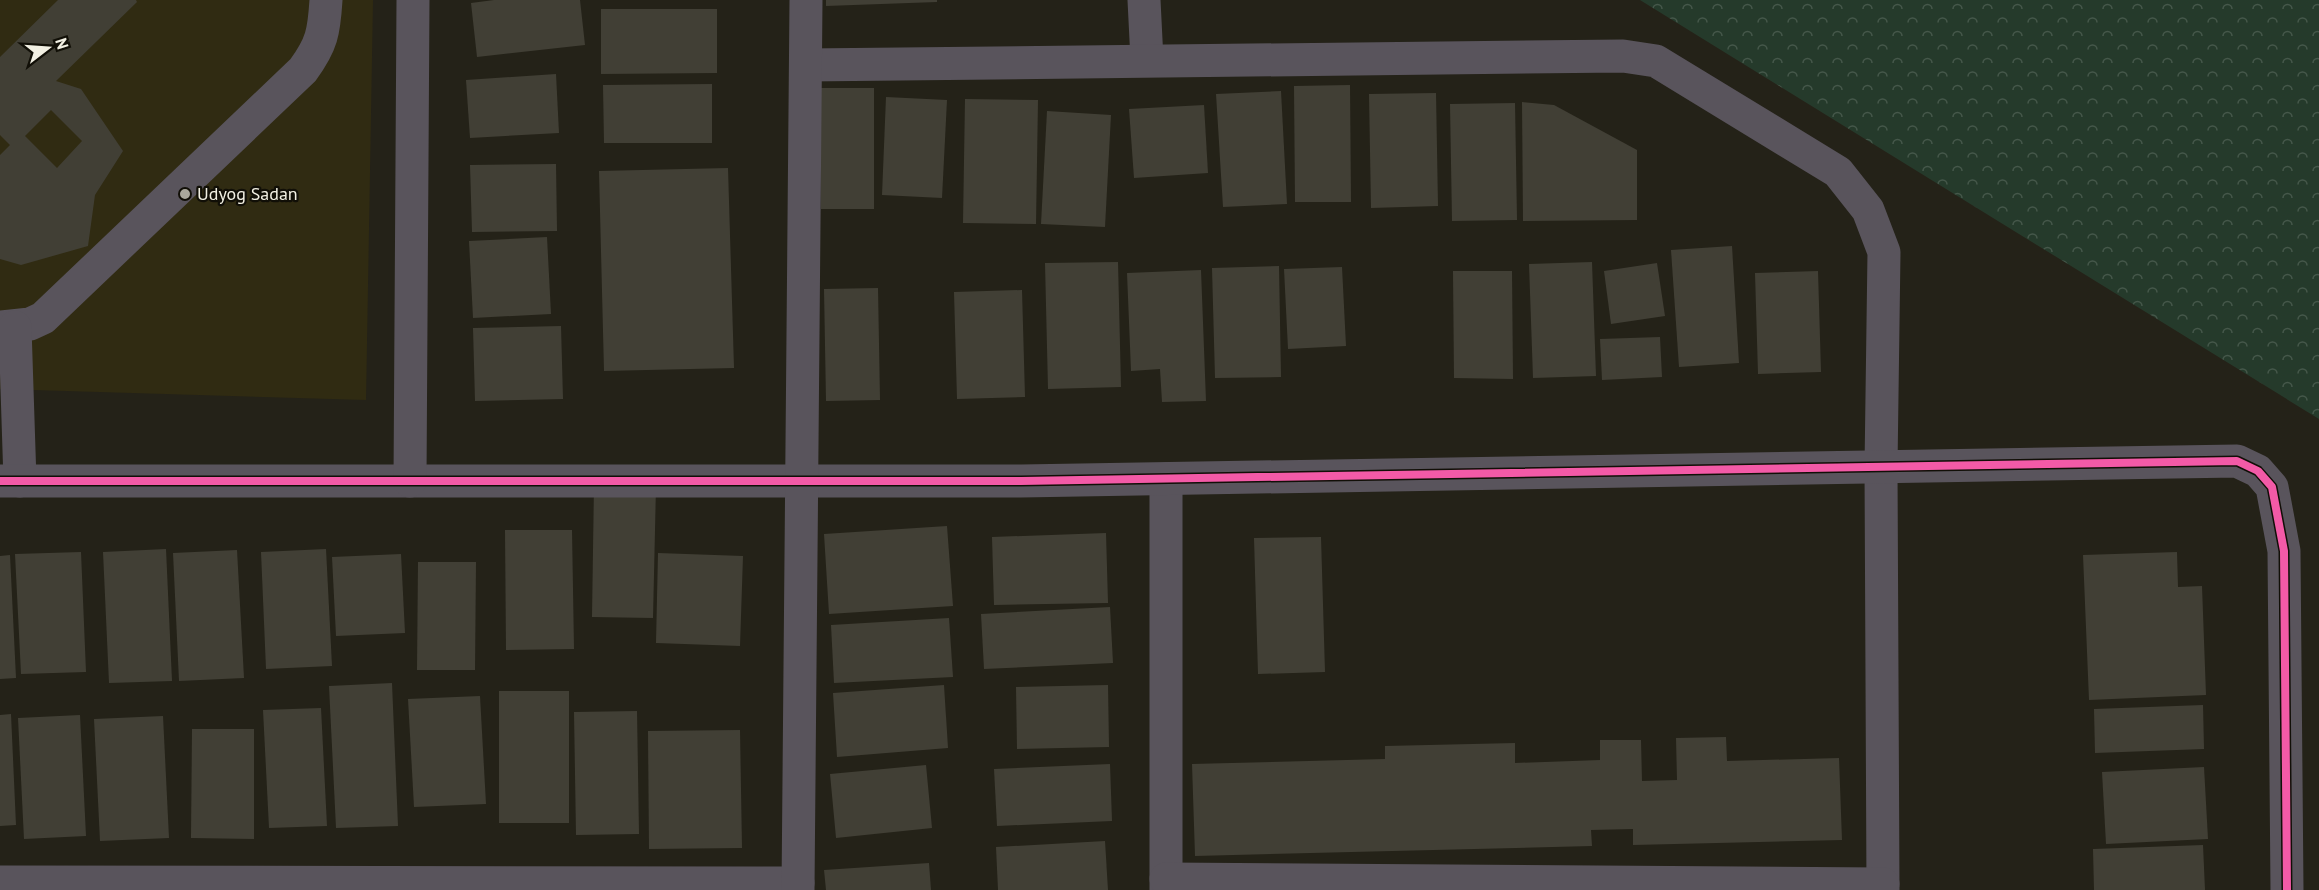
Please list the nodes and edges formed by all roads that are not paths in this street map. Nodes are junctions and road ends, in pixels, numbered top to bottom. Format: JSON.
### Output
{"nodes":[{"id":1,"x":326,"y":0,"type":"edge"},
{"id":2,"x":413,"y":0,"type":"edge"},
{"id":3,"x":807,"y":0,"type":"edge"},
{"id":4,"x":1144,"y":0,"type":"edge"},
{"id":5,"x":1147,"y":60,"type":"junction"},
{"id":6,"x":806,"y":65,"type":"junction"},
{"id":7,"x":7,"y":327,"type":"edge"},
{"id":8,"x":1881,"y":467,"type":"junction"},
{"id":9,"x":1166,"y":479,"type":"junction"},
{"id":10,"x":10,"y":481,"type":"edge"},
{"id":11,"x":410,"y":481,"type":"junction"},
{"id":12,"x":801,"y":481,"type":"junction"},
{"id":13,"x":0,"y":882,"type":"edge"},
{"id":14,"x":1166,"y":885,"type":"edge"},
{"id":15,"x":432,"y":886,"type":"edge"},
{"id":16,"x":798,"y":886,"type":"edge"},
{"id":17,"x":1470,"y":886,"type":"edge"},
{"id":18,"x":1678,"y":886,"type":"edge"},
{"id":19,"x":1883,"y":887,"type":"edge"},
{"id":20,"x":2287,"y":890,"type":"edge"}],
"edges":[{"from":1,"to":7,"type":"street"},
{"from":2,"to":11,"type":"street"},
{"from":3,"to":6,"type":"street"},
{"from":4,"to":5,"type":"street"},
{"from":5,"to":6,"type":"street"},
{"from":5,"to":8,"type":"street"},
{"from":6,"to":12,"type":"street"},
{"from":7,"to":10,"type":"street"},
{"from":8,"to":9,"type":"street"},
{"from":8,"to":19,"type":"street"},
{"from":8,"to":20,"type":"street"},
{"from":9,"to":12,"type":"street"},
{"from":9,"to":14,"type":"street"},
{"from":10,"to":11,"type":"street"},
{"from":11,"to":12,"type":"street"},
{"from":12,"to":16,"type":"street"},
{"from":13,"to":15,"type":"street"},
{"from":14,"to":17,"type":"street"},
{"from":15,"to":16,"type":"street"},
{"from":17,"to":18,"type":"street"},
{"from":18,"to":19,"type":"street"}]}
